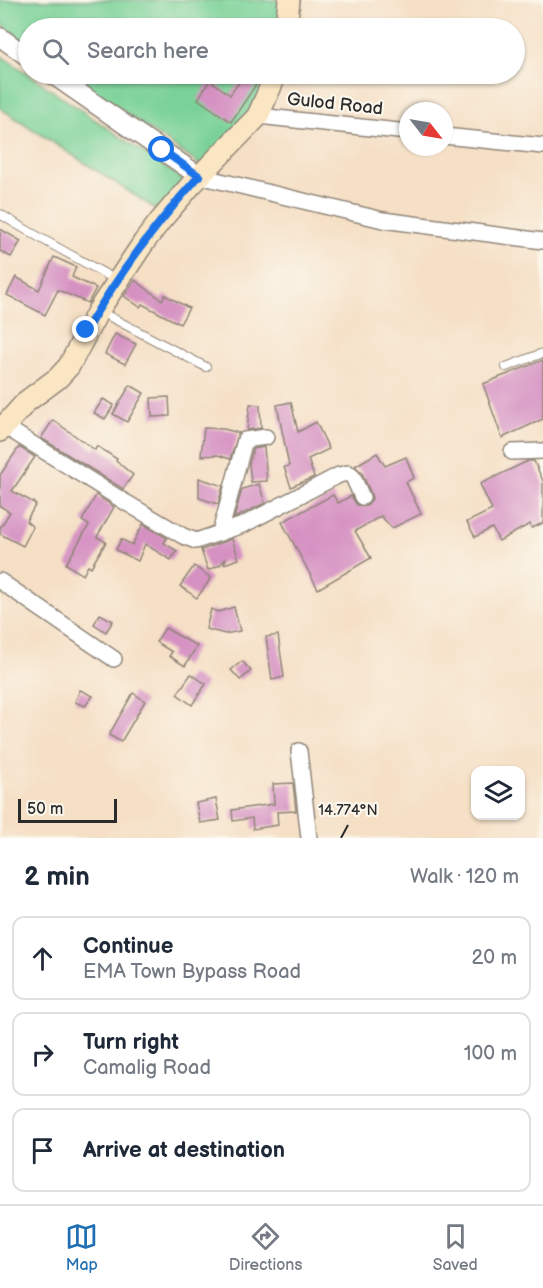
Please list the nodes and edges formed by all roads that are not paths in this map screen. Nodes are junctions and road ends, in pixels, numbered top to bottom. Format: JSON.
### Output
{"nodes":[{"id":1,"x":289,"y":0,"type":"edge"},
{"id":2,"x":287,"y":18,"type":"edge"},
{"id":3,"x":0,"y":37,"type":"edge"},
{"id":4,"x":18,"y":50,"type":"edge"},
{"id":5,"x":66,"y":84,"type":"edge"},
{"id":6,"x":272,"y":84,"type":"edge"},
{"id":7,"x":258,"y":116,"type":"junction"},
{"id":8,"x":399,"y":131,"type":"edge"},
{"id":9,"x":453,"y":137,"type":"edge"},
{"id":10,"x":543,"y":146,"type":"edge"},
{"id":11,"x":199,"y":176,"type":"junction"},
{"id":12,"x":0,"y":214,"type":"edge"},
{"id":13,"x":543,"y":241,"type":"edge"},
{"id":14,"x":117,"y":281,"type":"junction"},
{"id":15,"x":98,"y":311,"type":"junction"},
{"id":16,"x":543,"y":353,"type":"edge"},
{"id":17,"x":206,"y":367,"type":"dead end"},
{"id":18,"x":506,"y":367,"type":"dead end"},
{"id":19,"x":2,"y":428,"type":"edge"},
{"id":20,"x":266,"y":437,"type":"dead end"},
{"id":21,"x":543,"y":451,"type":"edge"},
{"id":22,"x":512,"y":452,"type":"dead end"},
{"id":23,"x":362,"y":497,"type":"dead end"},
{"id":24,"x":220,"y":533,"type":"junction"},
{"id":25,"x":0,"y":581,"type":"edge"},
{"id":26,"x":114,"y":659,"type":"dead end"},
{"id":27,"x":299,"y":751,"type":"dead end"},
{"id":28,"x":309,"y":838,"type":"edge"}],
"edges":[{"from":1,"to":2,"type":"main road"},
{"from":3,"to":4,"type":"street"},
{"from":5,"to":11,"type":"street"},
{"from":6,"to":7,"type":"main road"},
{"from":7,"to":8,"type":"street","name":"Gulod Road"},
{"from":7,"to":11,"type":"main road"},
{"from":9,"to":10,"type":"street"},
{"from":11,"to":13,"type":"street"},
{"from":11,"to":14,"type":"main road"},
{"from":12,"to":14,"type":"lane"},
{"from":14,"to":15,"type":"main road"},
{"from":15,"to":17,"type":"lane"},
{"from":15,"to":19,"type":"main road"},
{"from":16,"to":18,"type":"lane"},
{"from":19,"to":24,"type":"street"},
{"from":20,"to":24,"type":"street"},
{"from":21,"to":22,"type":"street"},
{"from":23,"to":24,"type":"street"},
{"from":25,"to":26,"type":"street"},
{"from":27,"to":28,"type":"street"}]}
